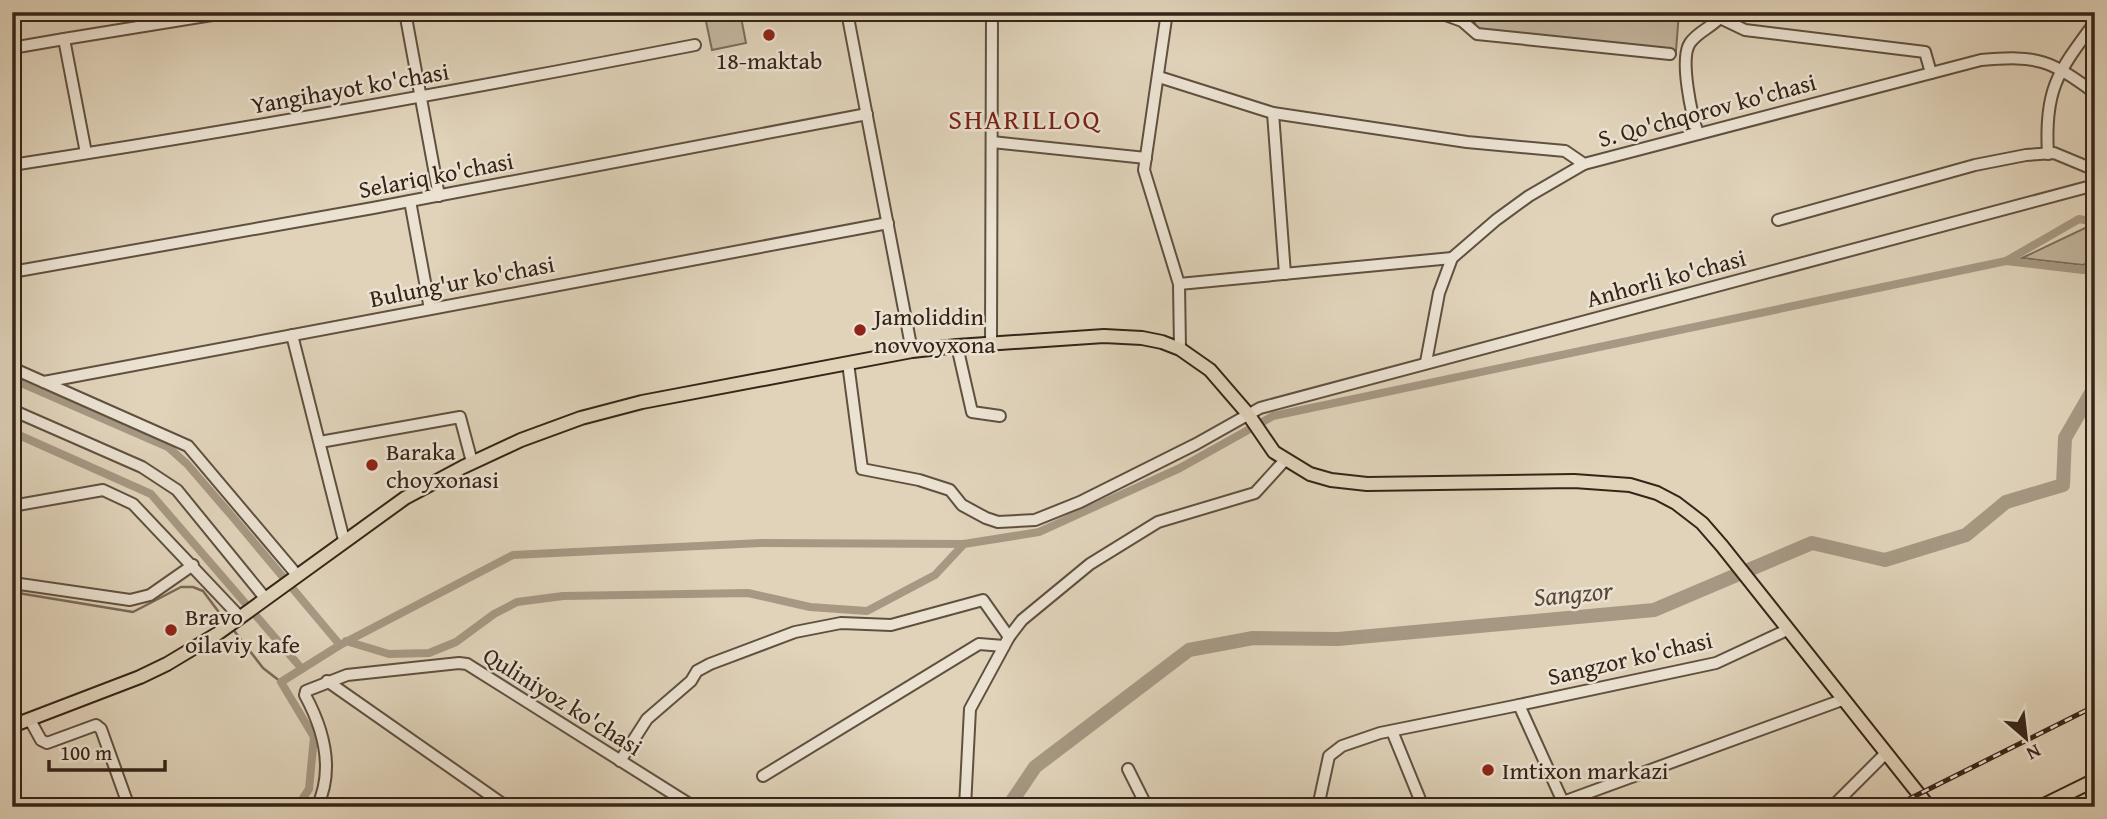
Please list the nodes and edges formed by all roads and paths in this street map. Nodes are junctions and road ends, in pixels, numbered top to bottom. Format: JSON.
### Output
{"nodes":[{"id":1,"x":405,"y":12,"type":"edge"},
{"id":2,"x":847,"y":12,"type":"edge"},
{"id":3,"x":992,"y":12,"type":"edge"},
{"id":4,"x":1167,"y":12,"type":"edge"},
{"id":5,"x":1437,"y":12,"type":"edge"},
{"id":6,"x":212,"y":15,"type":"dead end"},
{"id":7,"x":1722,"y":15,"type":"edge"},
{"id":8,"x":2095,"y":22,"type":"edge"},
{"id":9,"x":64,"y":39,"type":"junction"},
{"id":10,"x":695,"y":45,"type":"dead end"},
{"id":11,"x":12,"y":48,"type":"edge"},
{"id":12,"x":1670,"y":54,"type":"dead end"},
{"id":13,"x":2061,"y":68,"type":"junction"},
{"id":14,"x":1931,"y":73,"type":"junction"},
{"id":15,"x":1159,"y":77,"type":"junction"},
{"id":16,"x":2095,"y":93,"type":"edge"},
{"id":17,"x":420,"y":97,"type":"junction"},
{"id":18,"x":1273,"y":113,"type":"junction"},
{"id":19,"x":867,"y":114,"type":"junction"},
{"id":20,"x":1698,"y":134,"type":"junction"},
{"id":21,"x":992,"y":142,"type":"junction"},
{"id":22,"x":86,"y":153,"type":"junction"},
{"id":23,"x":2048,"y":153,"type":"junction"},
{"id":24,"x":1146,"y":158,"type":"junction"},
{"id":25,"x":12,"y":164,"type":"edge"},
{"id":26,"x":1584,"y":164,"type":"junction"},
{"id":27,"x":2095,"y":170,"type":"edge"},
{"id":28,"x":2095,"y":185,"type":"edge"},
{"id":29,"x":439,"y":196,"type":"junction"},
{"id":30,"x":410,"y":201,"type":"junction"},
{"id":31,"x":1778,"y":220,"type":"dead end"},
{"id":32,"x":888,"y":223,"type":"junction"},
{"id":33,"x":1452,"y":258,"type":"junction"},
{"id":34,"x":12,"y":272,"type":"edge"},
{"id":35,"x":1285,"y":274,"type":"junction"},
{"id":36,"x":1179,"y":284,"type":"junction"},
{"id":37,"x":430,"y":309,"type":"junction"},
{"id":38,"x":292,"y":335,"type":"junction"},
{"id":39,"x":991,"y":343,"type":"junction"},
{"id":40,"x":957,"y":346,"type":"junction"},
{"id":41,"x":1180,"y":349,"type":"junction"},
{"id":42,"x":912,"y":351,"type":"junction"},
{"id":43,"x":1426,"y":362,"type":"junction"},
{"id":44,"x":848,"y":363,"type":"junction"},
{"id":45,"x":12,"y":368,"type":"edge"},
{"id":46,"x":44,"y":382,"type":"junction"},
{"id":47,"x":12,"y":410,"type":"edge"},
{"id":48,"x":1248,"y":414,"type":"junction"},
{"id":49,"x":1000,"y":416,"type":"dead end"},
{"id":50,"x":320,"y":442,"type":"junction"},
{"id":51,"x":1284,"y":460,"type":"junction"},
{"id":52,"x":472,"y":463,"type":"junction"},
{"id":53,"x":12,"y":506,"type":"edge"},
{"id":54,"x":344,"y":540,"type":"junction"},
{"id":55,"x":193,"y":565,"type":"junction"},
{"id":56,"x":296,"y":575,"type":"junction"},
{"id":57,"x":13,"y":583,"type":"edge"},
{"id":58,"x":266,"y":597,"type":"junction"},
{"id":59,"x":236,"y":621,"type":"junction"},
{"id":60,"x":1787,"y":630,"type":"junction"},
{"id":61,"x":1007,"y":642,"type":"junction"},
{"id":62,"x":327,"y":681,"type":"junction"},
{"id":63,"x":1842,"y":700,"type":"junction"},
{"id":64,"x":1519,"y":705,"type":"junction"},
{"id":65,"x":30,"y":720,"type":"junction"},
{"id":66,"x":12,"y":726,"type":"edge"},
{"id":67,"x":1392,"y":731,"type":"junction"},
{"id":68,"x":1885,"y":754,"type":"junction"},
{"id":69,"x":620,"y":761,"type":"junction"},
{"id":70,"x":1128,"y":769,"type":"dead end"},
{"id":71,"x":763,"y":776,"type":"dead end"},
{"id":72,"x":2095,"y":780,"type":"edge"},
{"id":73,"x":494,"y":796,"type":"junction"},
{"id":74,"x":129,"y":807,"type":"edge"},
{"id":75,"x":317,"y":807,"type":"edge"},
{"id":76,"x":485,"y":807,"type":"edge"},
{"id":77,"x":507,"y":807,"type":"edge"},
{"id":78,"x":694,"y":807,"type":"edge"},
{"id":79,"x":965,"y":807,"type":"edge"},
{"id":80,"x":1147,"y":807,"type":"edge"},
{"id":81,"x":1318,"y":807,"type":"edge"},
{"id":82,"x":1423,"y":807,"type":"edge"},
{"id":83,"x":1829,"y":807,"type":"edge"},
{"id":84,"x":1928,"y":807,"type":"edge"},
{"id":85,"x":2040,"y":807,"type":"edge"}],
"edges":[{"from":1,"to":17,"type":"street"},
{"from":2,"to":19,"type":"street"},
{"from":3,"to":21,"type":"street"},
{"from":4,"to":15,"type":"street"},
{"from":5,"to":12,"type":"street"},
{"from":6,"to":9,"type":"street"},
{"from":7,"to":14,"type":"street"},
{"from":7,"to":20,"type":"street"},
{"from":8,"to":13,"type":"street"},
{"from":9,"to":11,"type":"street"},
{"from":9,"to":22,"type":"street"},
{"from":10,"to":17,"type":"street","name":"Yangihayot ko'chasi"},
{"from":13,"to":14,"type":"street","name":"S. Qo'chqorov ko'chasi"},
{"from":13,"to":16,"type":"street","name":"S. Qo'chqorov ko'chasi"},
{"from":13,"to":23,"type":"street"},
{"from":14,"to":20,"type":"street","name":"S. Qo'chqorov ko'chasi"},
{"from":15,"to":18,"type":"street","name":"S. Qo'chqorov ko'chasi"},
{"from":15,"to":24,"type":"street"},
{"from":17,"to":22,"type":"street","name":"Yangihayot ko'chasi"},
{"from":17,"to":29,"type":"street"},
{"from":18,"to":26,"type":"street","name":"S. Qo'chqorov ko'chasi"},
{"from":18,"to":35,"type":"street"},
{"from":19,"to":29,"type":"street","name":"Selariq ko'chasi"},
{"from":19,"to":32,"type":"street"},
{"from":20,"to":26,"type":"street","name":"S. Qo'chqorov ko'chasi"},
{"from":21,"to":24,"type":"street"},
{"from":21,"to":39,"type":"street"},
{"from":22,"to":25,"type":"street","name":"Yangihayot ko'chasi"},
{"from":23,"to":27,"type":"street"},
{"from":23,"to":31,"type":"street"},
{"from":24,"to":36,"type":"street"},
{"from":26,"to":33,"type":"street"},
{"from":28,"to":43,"type":"street","name":"Anhorli ko'chasi"},
{"from":29,"to":30,"type":"street","name":"Selariq ko'chasi"},
{"from":30,"to":34,"type":"street","name":"Selariq ko'chasi"},
{"from":30,"to":37,"type":"street"},
{"from":32,"to":37,"type":"street","name":"Bulung'ur ko'chasi"},
{"from":32,"to":42,"type":"street"},
{"from":33,"to":35,"type":"street"},
{"from":33,"to":43,"type":"street"},
{"from":35,"to":36,"type":"street"},
{"from":36,"to":41,"type":"street"},
{"from":37,"to":38,"type":"street","name":"Bulung'ur ko'chasi"},
{"from":38,"to":46,"type":"street","name":"Bulung'ur ko'chasi"},
{"from":38,"to":50,"type":"street"},
{"from":39,"to":40,"type":"main road"},
{"from":39,"to":41,"type":"main road"},
{"from":40,"to":42,"type":"main road"},
{"from":40,"to":49,"type":"street"},
{"from":41,"to":48,"type":"main road"},
{"from":42,"to":44,"type":"main road"},
{"from":43,"to":48,"type":"street","name":"Anhorli ko'chasi"},
{"from":44,"to":48,"type":"street","name":"Anhorli ko'chasi"},
{"from":44,"to":52,"type":"main road"},
{"from":45,"to":46,"type":"street"},
{"from":46,"to":56,"type":"street"},
{"from":47,"to":58,"type":"street"},
{"from":48,"to":51,"type":"main road"},
{"from":50,"to":52,"type":"street"},
{"from":50,"to":54,"type":"street"},
{"from":51,"to":60,"type":"main road"},
{"from":51,"to":61,"type":"street"},
{"from":52,"to":54,"type":"main road"},
{"from":53,"to":55,"type":"street"},
{"from":54,"to":56,"type":"main road"},
{"from":55,"to":57,"type":"street"},
{"from":55,"to":59,"type":"street"},
{"from":56,"to":58,"type":"main road"},
{"from":58,"to":59,"type":"main road"},
{"from":59,"to":65,"type":"main road"},
{"from":60,"to":63,"type":"main road"},
{"from":60,"to":64,"type":"street","name":"Sangzor ko'chasi"},
{"from":61,"to":69,"type":"street"},
{"from":61,"to":71,"type":"street"},
{"from":61,"to":79,"type":"street"},
{"from":62,"to":69,"type":"street","name":"Quliniyoz ko'chasi"},
{"from":62,"to":73,"type":"street"},
{"from":62,"to":75,"type":"street"},
{"from":63,"to":64,"type":"street","name":"Sangzor ko'chasi"},
{"from":63,"to":68,"type":"main road"},
{"from":64,"to":67,"type":"street","name":"Sangzor ko'chasi"},
{"from":65,"to":66,"type":"main road"},
{"from":65,"to":74,"type":"street"},
{"from":67,"to":81,"type":"street","name":"Sangzor ko'chasi"},
{"from":67,"to":82,"type":"street"},
{"from":68,"to":83,"type":"street"},
{"from":68,"to":84,"type":"main road"},
{"from":69,"to":78,"type":"street","name":"Quliniyoz ko'chasi"},
{"from":70,"to":80,"type":"street"},
{"from":72,"to":85,"type":"main road"},
{"from":73,"to":76,"type":"street"},
{"from":73,"to":77,"type":"street"}]}
